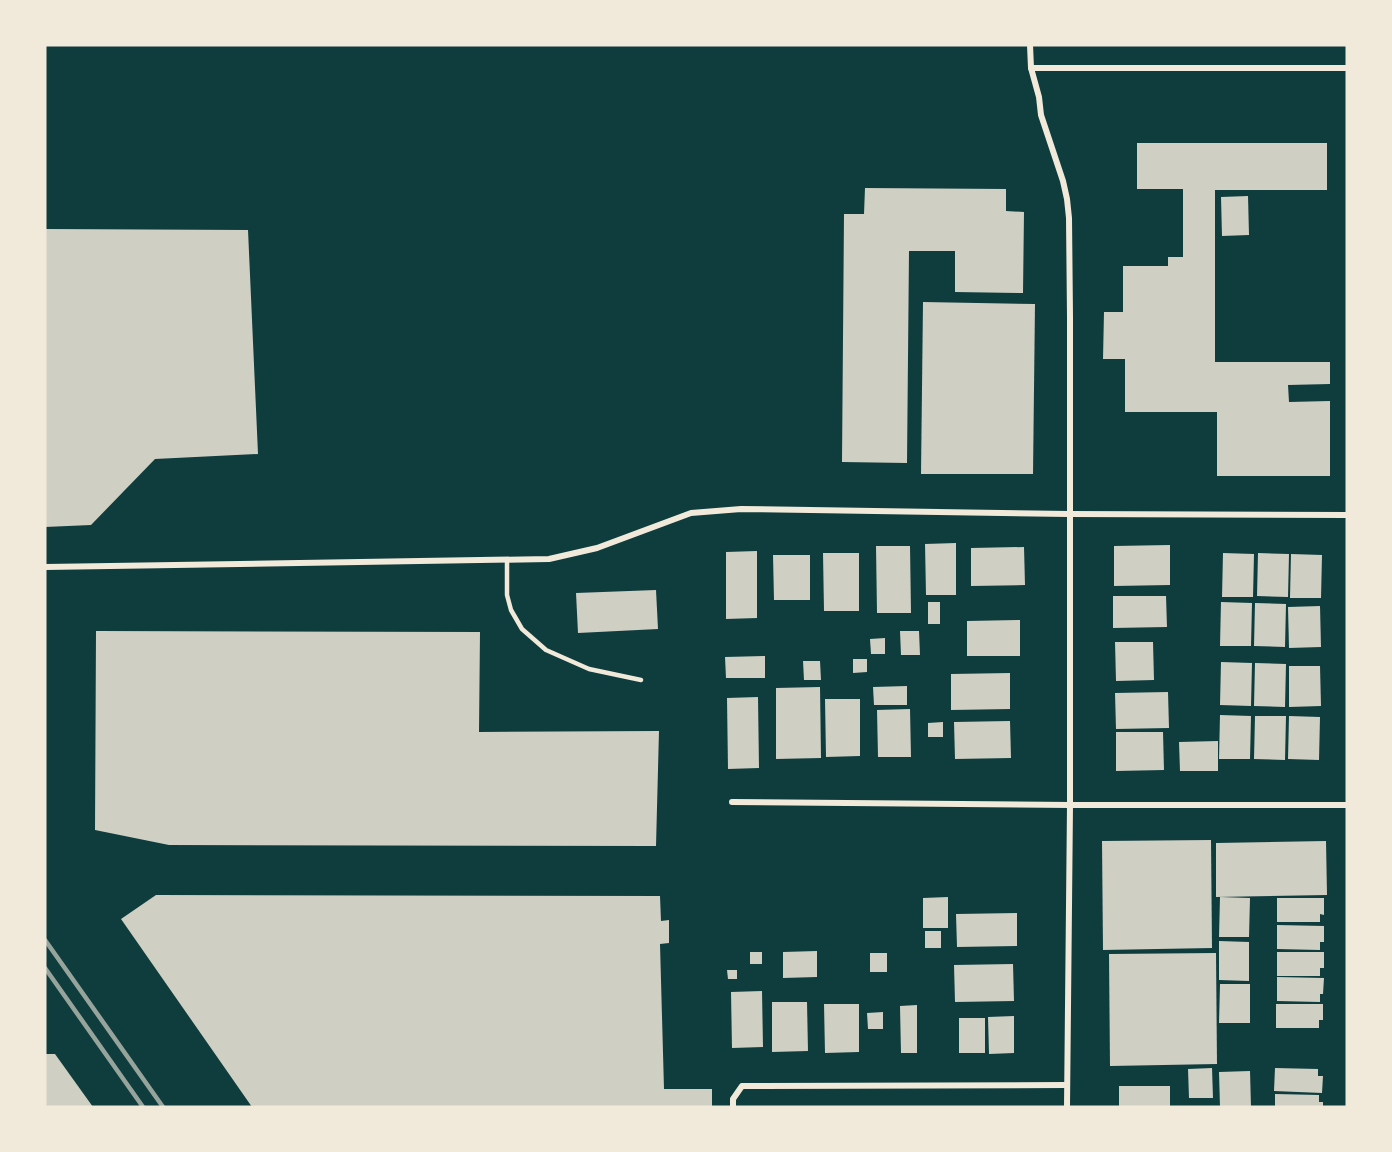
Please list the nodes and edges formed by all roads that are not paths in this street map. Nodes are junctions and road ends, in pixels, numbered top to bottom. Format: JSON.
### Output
{"nodes":[{"id":1,"x":1030,"y":45,"type":"edge"},
{"id":2,"x":1031,"y":68,"type":"junction"},
{"id":3,"x":1347,"y":68,"type":"edge"},
{"id":4,"x":1070,"y":514,"type":"junction"},
{"id":5,"x":1347,"y":514,"type":"edge"},
{"id":6,"x":507,"y":560,"type":"junction"},
{"id":7,"x":45,"y":567,"type":"edge"},
{"id":8,"x":641,"y":680,"type":"dead end"},
{"id":9,"x":732,"y":802,"type":"dead end"},
{"id":10,"x":1070,"y":805,"type":"junction"},
{"id":11,"x":1347,"y":805,"type":"edge"},
{"id":12,"x":1067,"y":1085,"type":"junction"},
{"id":13,"x":734,"y":1107,"type":"edge"},
{"id":14,"x":1067,"y":1107,"type":"edge"}],
"edges":[{"from":1,"to":2,"type":"street"},
{"from":2,"to":3,"type":"street"},
{"from":2,"to":4,"type":"street"},
{"from":4,"to":5,"type":"street"},
{"from":4,"to":6,"type":"street"},
{"from":4,"to":10,"type":"street"},
{"from":6,"to":7,"type":"street"},
{"from":6,"to":8,"type":"lane"},
{"from":9,"to":10,"type":"street"},
{"from":10,"to":11,"type":"street"},
{"from":10,"to":12,"type":"street"},
{"from":12,"to":13,"type":"street"},
{"from":12,"to":14,"type":"street"}]}
